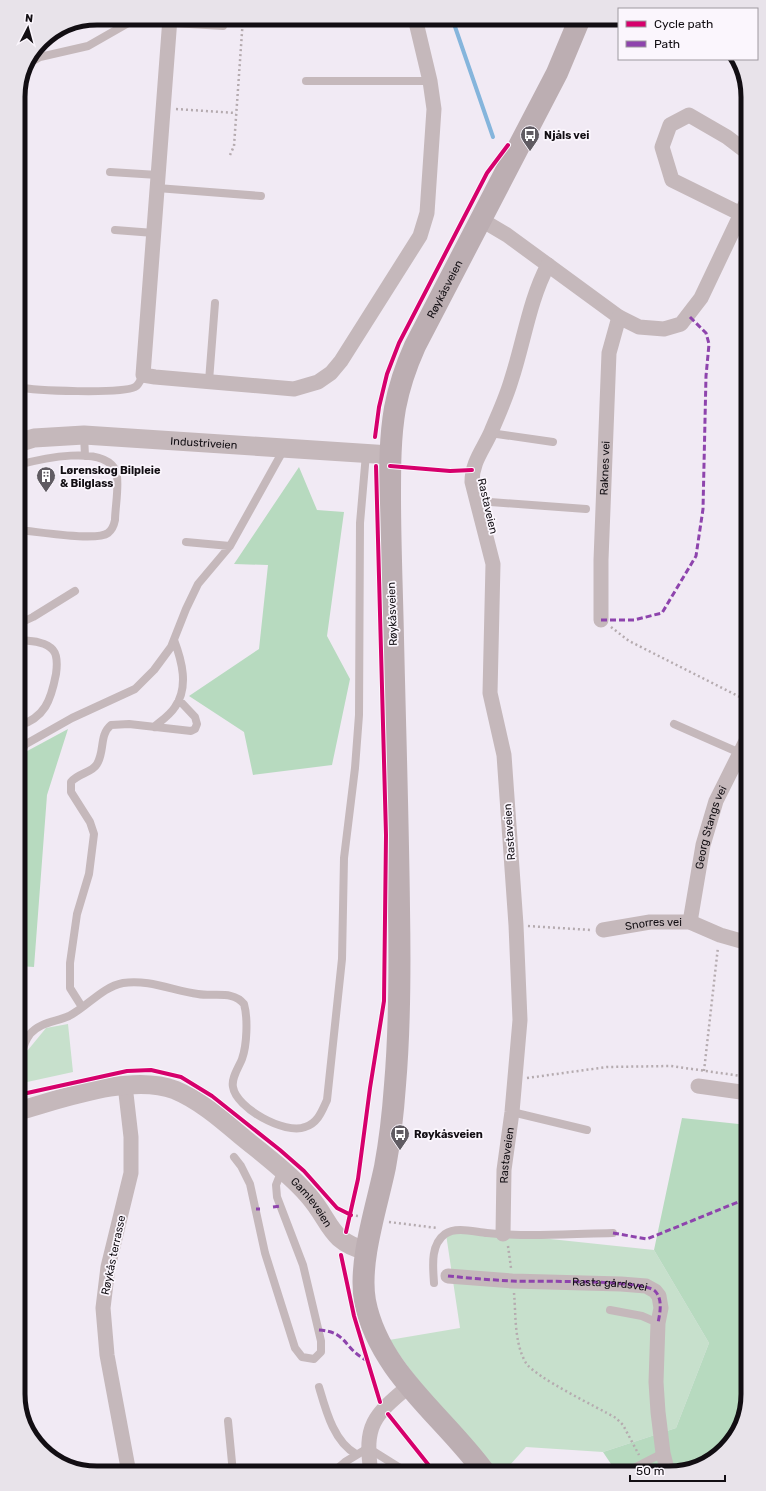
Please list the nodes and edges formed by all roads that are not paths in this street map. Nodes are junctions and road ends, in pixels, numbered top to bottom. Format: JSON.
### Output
{"nodes":[{"id":1,"x":125,"y":25,"type":"edge"},
{"id":2,"x":170,"y":25,"type":"edge"},
{"id":3,"x":215,"y":25,"type":"edge"},
{"id":4,"x":418,"y":25,"type":"edge"},
{"id":5,"x":577,"y":25,"type":"edge"},
{"id":6,"x":224,"y":26,"type":"dead end"},
{"id":7,"x":36,"y":59,"type":"edge"},
{"id":8,"x":306,"y":81,"type":"dead end"},
{"id":9,"x":430,"y":81,"type":"junction"},
{"id":10,"x":741,"y":147,"type":"edge"},
{"id":11,"x":110,"y":172,"type":"dead end"},
{"id":12,"x":158,"y":181,"type":"junction"},
{"id":13,"x":261,"y":196,"type":"dead end"},
{"id":14,"x":741,"y":214,"type":"joint"},
{"id":15,"x":480,"y":219,"type":"junction"},
{"id":16,"x":115,"y":230,"type":"dead end"},
{"id":17,"x":154,"y":233,"type":"junction"},
{"id":18,"x":548,"y":265,"type":"junction"},
{"id":19,"x":215,"y":303,"type":"dead end"},
{"id":20,"x":620,"y":318,"type":"junction"},
{"id":21,"x":143,"y":375,"type":"junction"},
{"id":22,"x":209,"y":381,"type":"junction"},
{"id":23,"x":25,"y":389,"type":"edge"},
{"id":24,"x":490,"y":434,"type":"junction"},
{"id":25,"x":84,"y":435,"type":"junction"},
{"id":26,"x":25,"y":441,"type":"edge"},
{"id":27,"x":553,"y":442,"type":"dead end"},
{"id":28,"x":284,"y":449,"type":"junction"},
{"id":29,"x":366,"y":454,"type":"junction"},
{"id":30,"x":390,"y":455,"type":"junction"},
{"id":31,"x":85,"y":456,"type":"junction"},
{"id":32,"x":25,"y":463,"type":"edge"},
{"id":33,"x":477,"y":501,"type":"junction"},
{"id":34,"x":586,"y":508,"type":"dead end"},
{"id":35,"x":25,"y":531,"type":"edge"},
{"id":36,"x":186,"y":542,"type":"dead end"},
{"id":37,"x":230,"y":546,"type":"junction"},
{"id":38,"x":75,"y":591,"type":"dead end"},
{"id":39,"x":601,"y":620,"type":"road end"},
{"id":40,"x":25,"y":621,"type":"edge"},
{"id":41,"x":174,"y":640,"type":"junction"},
{"id":42,"x":25,"y":641,"type":"edge"},
{"id":43,"x":179,"y":700,"type":"junction"},
{"id":44,"x":25,"y":724,"type":"edge"},
{"id":45,"x":674,"y":724,"type":"dead end"},
{"id":46,"x":154,"y":726,"type":"junction"},
{"id":47,"x":25,"y":745,"type":"edge"},
{"id":48,"x":740,"y":754,"type":"joint"},
{"id":49,"x":690,"y":922,"type":"junction"},
{"id":50,"x":603,"y":930,"type":"road end"},
{"id":51,"x":741,"y":941,"type":"edge"},
{"id":52,"x":82,"y":1007,"type":"junction"},
{"id":53,"x":25,"y":1046,"type":"edge"},
{"id":54,"x":125,"y":1085,"type":"junction"},
{"id":55,"x":698,"y":1086,"type":"road end"},
{"id":56,"x":741,"y":1092,"type":"edge"},
{"id":57,"x":25,"y":1109,"type":"edge"},
{"id":58,"x":512,"y":1112,"type":"junction"},
{"id":59,"x":587,"y":1130,"type":"dead end"},
{"id":60,"x":234,"y":1157,"type":"dead end"},
{"id":61,"x":283,"y":1169,"type":"junction"},
{"id":62,"x":613,"y":1233,"type":"dead end"},
{"id":63,"x":503,"y":1234,"type":"junction"},
{"id":64,"x":367,"y":1251,"type":"junction"},
{"id":65,"x":448,"y":1276,"type":"dead end"},
{"id":66,"x":434,"y":1283,"type":"dead end"},
{"id":67,"x":610,"y":1310,"type":"dead end"},
{"id":68,"x":658,"y":1323,"type":"junction"},
{"id":69,"x":409,"y":1386,"type":"junction"},
{"id":70,"x":320,"y":1387,"type":"dead end"},
{"id":71,"x":228,"y":1420,"type":"dead end"},
{"id":72,"x":362,"y":1451,"type":"junction"},
{"id":73,"x":663,"y":1453,"type":"junction"},
{"id":74,"x":128,"y":1466,"type":"edge"},
{"id":75,"x":232,"y":1466,"type":"edge"},
{"id":76,"x":342,"y":1466,"type":"edge"},
{"id":77,"x":368,"y":1466,"type":"edge"},
{"id":78,"x":393,"y":1466,"type":"edge"},
{"id":79,"x":479,"y":1466,"type":"edge"},
{"id":80,"x":635,"y":1466,"type":"edge"},
{"id":81,"x":666,"y":1466,"type":"edge"}],
"edges":[{"from":1,"to":7,"type":"lane"},
{"from":2,"to":12,"type":"street"},
{"from":3,"to":6,"type":"lane"},
{"from":4,"to":9,"type":"street"},
{"from":5,"to":15,"type":"main road","name":"Røykåsveien"},
{"from":8,"to":9,"type":"lane"},
{"from":9,"to":22,"type":"street"},
{"from":10,"to":14,"type":"street"},
{"from":11,"to":12,"type":"lane"},
{"from":12,"to":13,"type":"lane"},
{"from":12,"to":17,"type":"street"},
{"from":14,"to":20,"type":"street"},
{"from":15,"to":18,"type":"street"},
{"from":15,"to":30,"type":"main road","name":"Røykåsveien"},
{"from":16,"to":17,"type":"lane"},
{"from":17,"to":21,"type":"street"},
{"from":18,"to":20,"type":"street"},
{"from":18,"to":24,"type":"street","name":"Rastaveien"},
{"from":19,"to":22,"type":"lane"},
{"from":20,"to":39,"type":"street","name":"Raknes vei"},
{"from":21,"to":22,"type":"street"},
{"from":21,"to":23,"type":"lane"},
{"from":24,"to":27,"type":"lane"},
{"from":24,"to":33,"type":"street","name":"Rastaveien"},
{"from":25,"to":26,"type":"street","name":"Industriveien"},
{"from":25,"to":28,"type":"street","name":"Industriveien"},
{"from":25,"to":31,"type":"lane"},
{"from":28,"to":29,"type":"street","name":"Industriveien"},
{"from":28,"to":37,"type":"lane"},
{"from":29,"to":30,"type":"street","name":"Industriveien"},
{"from":29,"to":52,"type":"lane"},
{"from":30,"to":64,"type":"main road","name":"Røykåsveien"},
{"from":31,"to":32,"type":"lane"},
{"from":31,"to":35,"type":"lane"},
{"from":33,"to":34,"type":"lane"},
{"from":33,"to":58,"type":"street","name":"Rastaveien"},
{"from":36,"to":37,"type":"lane"},
{"from":37,"to":41,"type":"lane"},
{"from":38,"to":40,"type":"lane"},
{"from":41,"to":43,"type":"lane"},
{"from":41,"to":47,"type":"lane"},
{"from":42,"to":44,"type":"lane"},
{"from":43,"to":46,"type":"lane"},
{"from":43,"to":46,"type":"lane"},
{"from":45,"to":48,"type":"lane"},
{"from":46,"to":52,"type":"lane"},
{"from":48,"to":49,"type":"street","name":"Georg Stangs vei"},
{"from":49,"to":50,"type":"street","name":"Snorres vei"},
{"from":49,"to":51,"type":"street","name":"Snorres vei"},
{"from":52,"to":53,"type":"lane"},
{"from":54,"to":57,"type":"street","name":"Gamleveien"},
{"from":54,"to":61,"type":"street","name":"Gamleveien"},
{"from":54,"to":74,"type":"street","name":"Røykås terrasse"},
{"from":55,"to":56,"type":"street"},
{"from":58,"to":59,"type":"lane"},
{"from":58,"to":63,"type":"street","name":"Rastaveien"},
{"from":60,"to":61,"type":"lane"},
{"from":61,"to":64,"type":"street","name":"Gamleveien"},
{"from":62,"to":63,"type":"lane"},
{"from":63,"to":66,"type":"lane"},
{"from":64,"to":69,"type":"main road"},
{"from":65,"to":68,"type":"street","name":"Rasta gårdsvei"},
{"from":67,"to":68,"type":"lane"},
{"from":68,"to":73,"type":"street","name":"Rasta gårdsvei"},
{"from":69,"to":72,"type":"street"},
{"from":69,"to":79,"type":"main road"},
{"from":70,"to":72,"type":"lane"},
{"from":71,"to":75,"type":"lane"},
{"from":72,"to":76,"type":"lane"},
{"from":72,"to":77,"type":"street"},
{"from":72,"to":78,"type":"lane"},
{"from":73,"to":80,"type":"lane"},
{"from":73,"to":81,"type":"street","name":"Rasta gårdsvei"}]}
